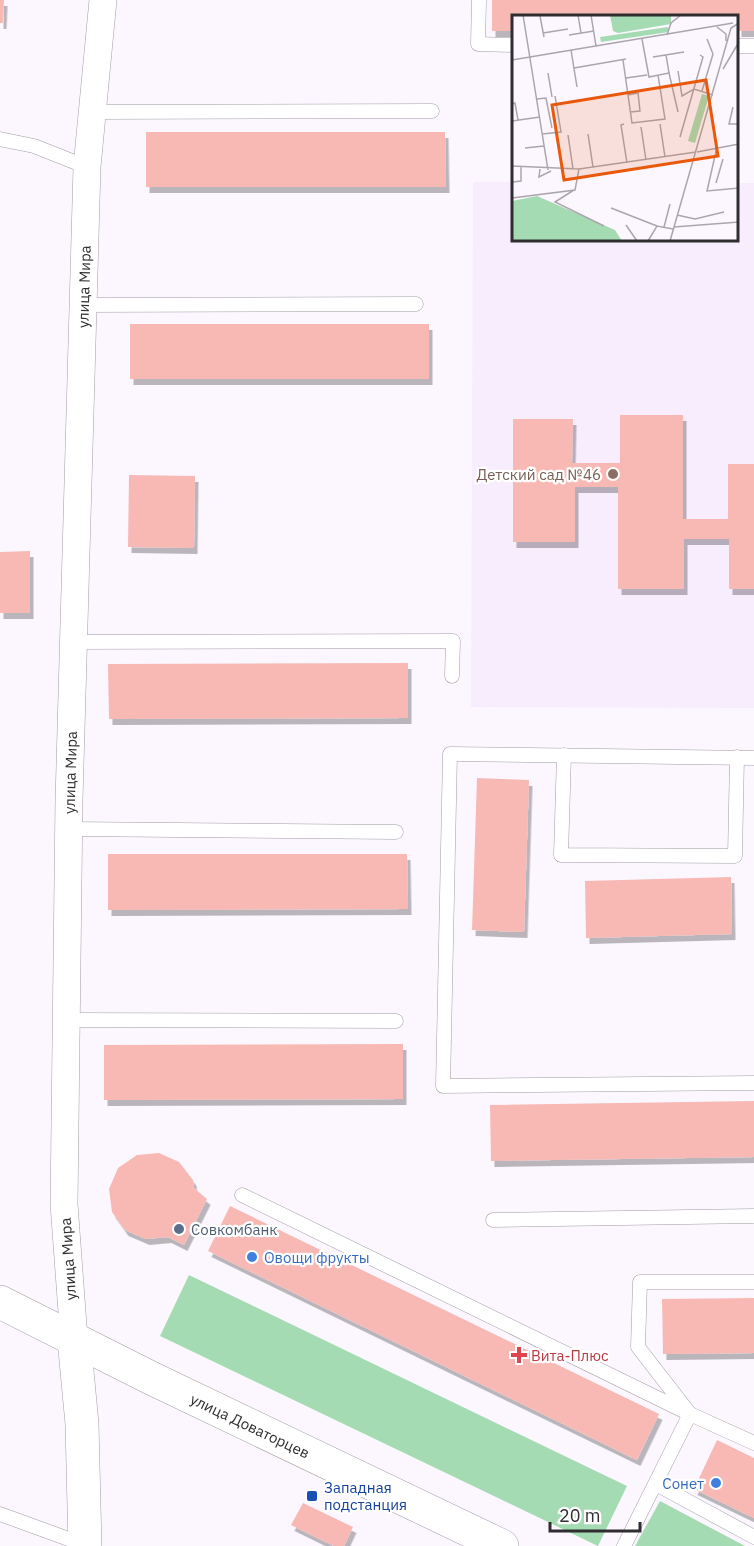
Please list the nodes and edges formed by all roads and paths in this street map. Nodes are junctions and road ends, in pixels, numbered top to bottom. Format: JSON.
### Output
{"nodes":[{"id":1,"x":103,"y":0,"type":"edge"},
{"id":2,"x":479,"y":0,"type":"edge"},
{"id":3,"x":512,"y":45,"type":"edge"},
{"id":4,"x":432,"y":111,"type":"dead end"},
{"id":5,"x":93,"y":112,"type":"junction"},
{"id":6,"x":0,"y":140,"type":"edge"},
{"id":7,"x":87,"y":167,"type":"junction"},
{"id":8,"x":416,"y":304,"type":"dead end"},
{"id":9,"x":83,"y":305,"type":"junction"},
{"id":10,"x":72,"y":642,"type":"junction"},
{"id":11,"x":452,"y":676,"type":"dead end"},
{"id":12,"x":564,"y":755,"type":"junction"},
{"id":13,"x":737,"y":757,"type":"junction"},
{"id":14,"x":754,"y":758,"type":"edge"},
{"id":15,"x":69,"y":830,"type":"junction"},
{"id":16,"x":396,"y":832,"type":"dead end"},
{"id":17,"x":66,"y":1020,"type":"junction"},
{"id":18,"x":396,"y":1021,"type":"dead end"},
{"id":19,"x":754,"y":1083,"type":"edge"},
{"id":20,"x":242,"y":1196,"type":"dead end"},
{"id":21,"x":754,"y":1216,"type":"edge"},
{"id":22,"x":493,"y":1220,"type":"dead end"},
{"id":23,"x":754,"y":1282,"type":"edge"},
{"id":24,"x":0,"y":1302,"type":"edge"},
{"id":25,"x":74,"y":1339,"type":"junction"},
{"id":26,"x":690,"y":1414,"type":"junction"},
{"id":27,"x":754,"y":1443,"type":"edge"},
{"id":28,"x":656,"y":1484,"type":"junction"},
{"id":29,"x":0,"y":1514,"type":"edge"},
{"id":30,"x":754,"y":1537,"type":"edge"},
{"id":31,"x":85,"y":1545,"type":"edge"},
{"id":32,"x":502,"y":1546,"type":"edge"},
{"id":33,"x":624,"y":1546,"type":"edge"}],
"edges":[{"from":1,"to":5,"type":"street","name":"улица Мира"},
{"from":2,"to":3,"type":"lane"},
{"from":4,"to":5,"type":"lane"},
{"from":5,"to":7,"type":"street","name":"улица Мира"},
{"from":6,"to":7,"type":"lane"},
{"from":7,"to":9,"type":"street","name":"улица Мира"},
{"from":8,"to":9,"type":"lane"},
{"from":9,"to":10,"type":"street","name":"улица Мира"},
{"from":10,"to":11,"type":"lane"},
{"from":10,"to":15,"type":"street","name":"улица Мира"},
{"from":12,"to":13,"type":"lane"},
{"from":12,"to":13,"type":"lane"},
{"from":12,"to":19,"type":"lane"},
{"from":13,"to":14,"type":"lane"},
{"from":15,"to":16,"type":"lane"},
{"from":15,"to":17,"type":"street","name":"улица Мира"},
{"from":17,"to":18,"type":"lane"},
{"from":17,"to":25,"type":"street","name":"улица Мира"},
{"from":20,"to":26,"type":"lane"},
{"from":21,"to":22,"type":"lane"},
{"from":23,"to":26,"type":"lane"},
{"from":24,"to":25,"type":"main road","name":"улица Доваторцев"},
{"from":25,"to":31,"type":"main road","name":"улица Мира"},
{"from":25,"to":32,"type":"main road","name":"улица Доваторцев"},
{"from":26,"to":27,"type":"lane"},
{"from":26,"to":28,"type":"lane"},
{"from":28,"to":30,"type":"lane"},
{"from":28,"to":33,"type":"lane"},
{"from":29,"to":31,"type":"lane"}]}
